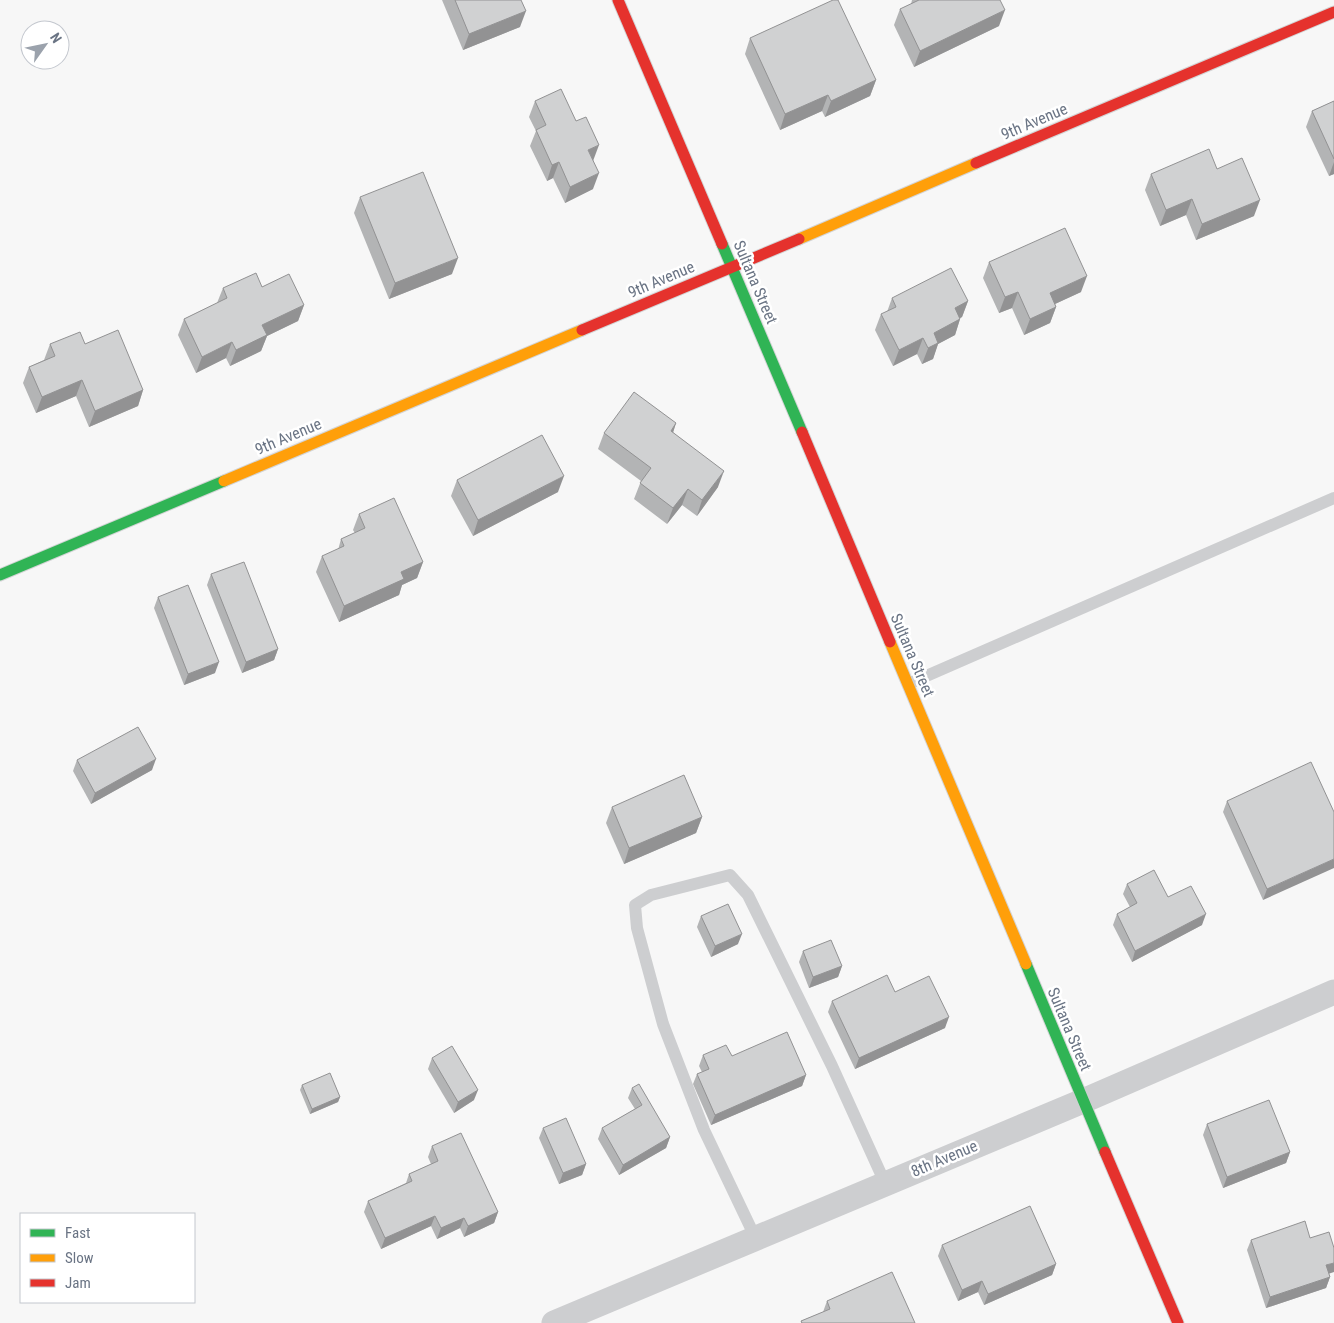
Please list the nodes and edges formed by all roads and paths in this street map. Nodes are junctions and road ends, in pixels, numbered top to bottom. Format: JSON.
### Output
{"nodes":[{"id":1,"x":618,"y":0,"type":"edge"},
{"id":2,"x":1334,"y":12,"type":"edge"},
{"id":3,"x":732,"y":267,"type":"junction"},
{"id":4,"x":1334,"y":498,"type":"edge"},
{"id":5,"x":0,"y":575,"type":"edge"},
{"id":6,"x":908,"y":684,"type":"junction"},
{"id":7,"x":1334,"y":992,"type":"edge"},
{"id":8,"x":1083,"y":1100,"type":"junction"},
{"id":9,"x":885,"y":1183,"type":"junction"},
{"id":10,"x":756,"y":1239,"type":"junction"},
{"id":11,"x":554,"y":1323,"type":"edge"},
{"id":12,"x":1178,"y":1323,"type":"edge"}],
"edges":[{"from":1,"to":3,"type":"street","name":"Sultana Street"},
{"from":2,"to":3,"type":"street","name":"9th Avenue"},
{"from":3,"to":5,"type":"street","name":"9th Avenue"},
{"from":3,"to":6,"type":"street","name":"Sultana Street"},
{"from":4,"to":6,"type":"lane"},
{"from":6,"to":8,"type":"street","name":"Sultana Street"},
{"from":7,"to":8,"type":"street","name":"8th Avenue"},
{"from":8,"to":9,"type":"street","name":"8th Avenue"},
{"from":8,"to":12,"type":"street","name":"Sultana Street"},
{"from":9,"to":10,"type":"street","name":"8th Avenue"},
{"from":9,"to":10,"type":"lane"},
{"from":10,"to":11,"type":"street","name":"8th Avenue"}]}
